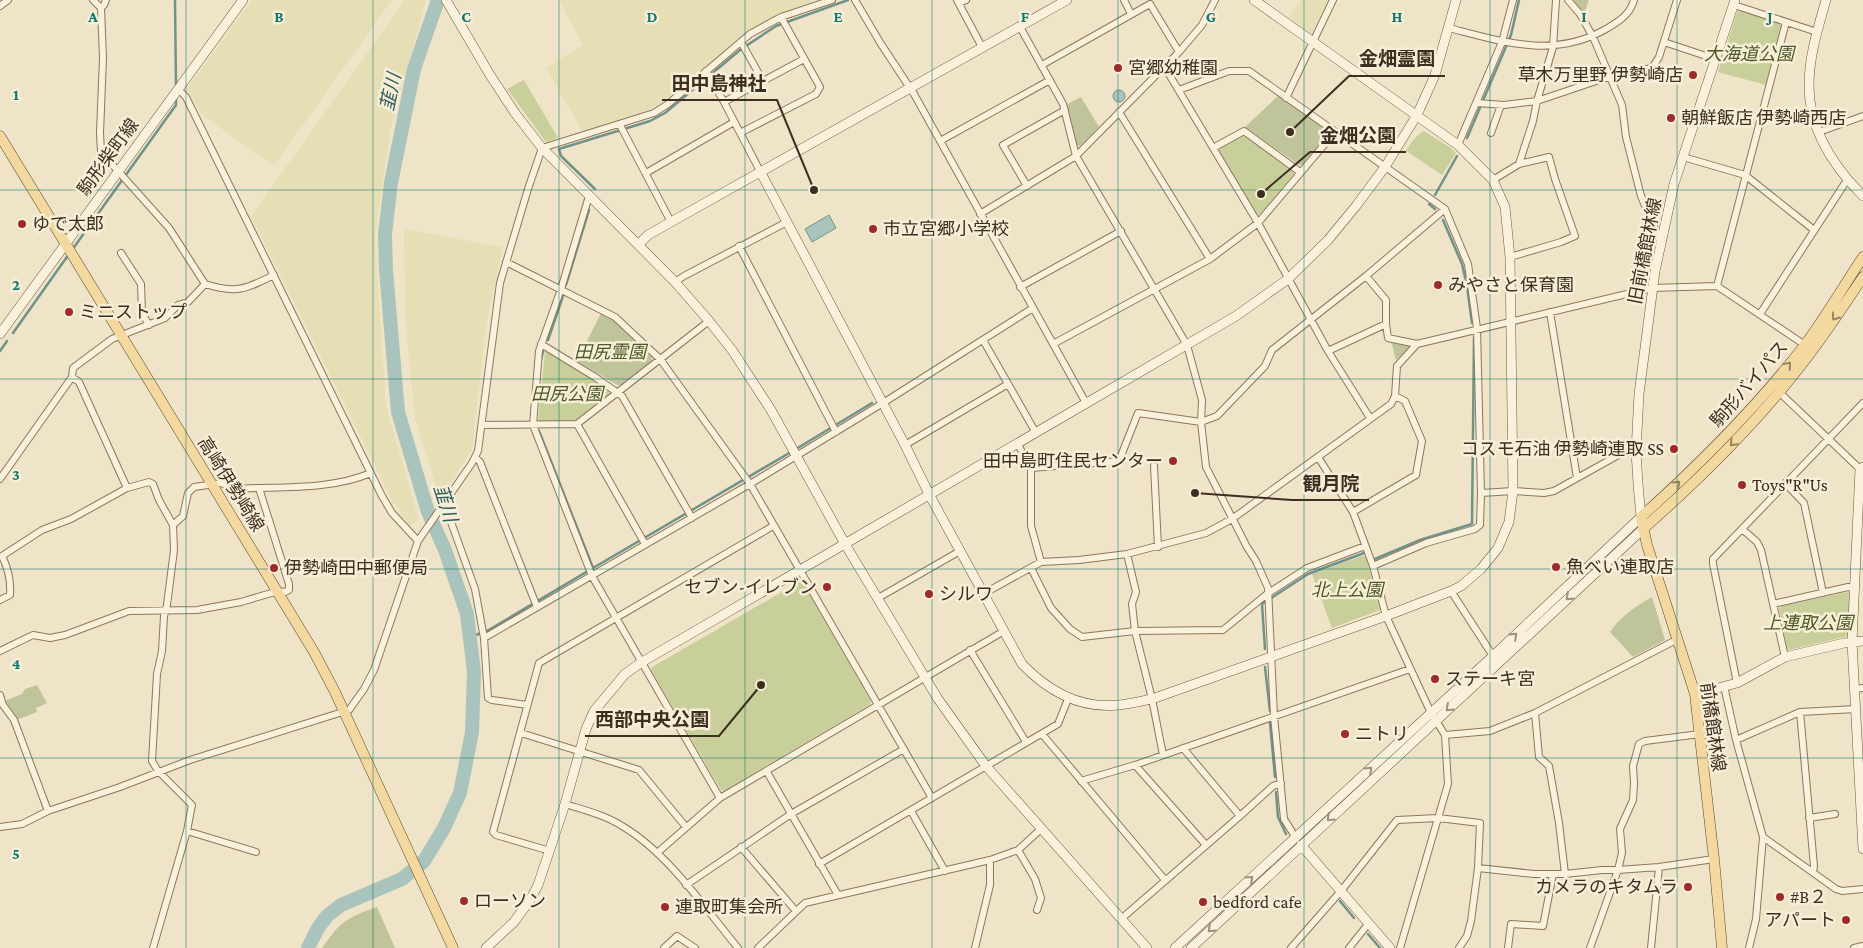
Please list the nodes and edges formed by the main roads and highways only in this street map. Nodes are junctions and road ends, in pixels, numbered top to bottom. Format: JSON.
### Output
{"nodes":[{"id":1,"x":0,"y":136,"type":"edge"},
{"id":2,"x":1863,"y":257,"type":"edge"},
{"id":3,"x":1863,"y":277,"type":"edge"},
{"id":4,"x":1642,"y":516,"type":"joint"},
{"id":5,"x":1643,"y":529,"type":"junction"},
{"id":6,"x":453,"y":948,"type":"edge"},
{"id":7,"x":1722,"y":948,"type":"edge"}],
"edges":[{"from":1,"to":6,"type":"main road","name":"高崎伊勢崎線"},
{"from":4,"to":2,"type":"main road","name":"駒形バイパス","one_way":true},
{"from":3,"to":5,"type":"main road","name":"駒形バイパス","one_way":true},
{"from":4,"to":5,"type":"main road","name":"前橋館林線"},
{"from":5,"to":7,"type":"main road","name":"前橋館林線"}]}
